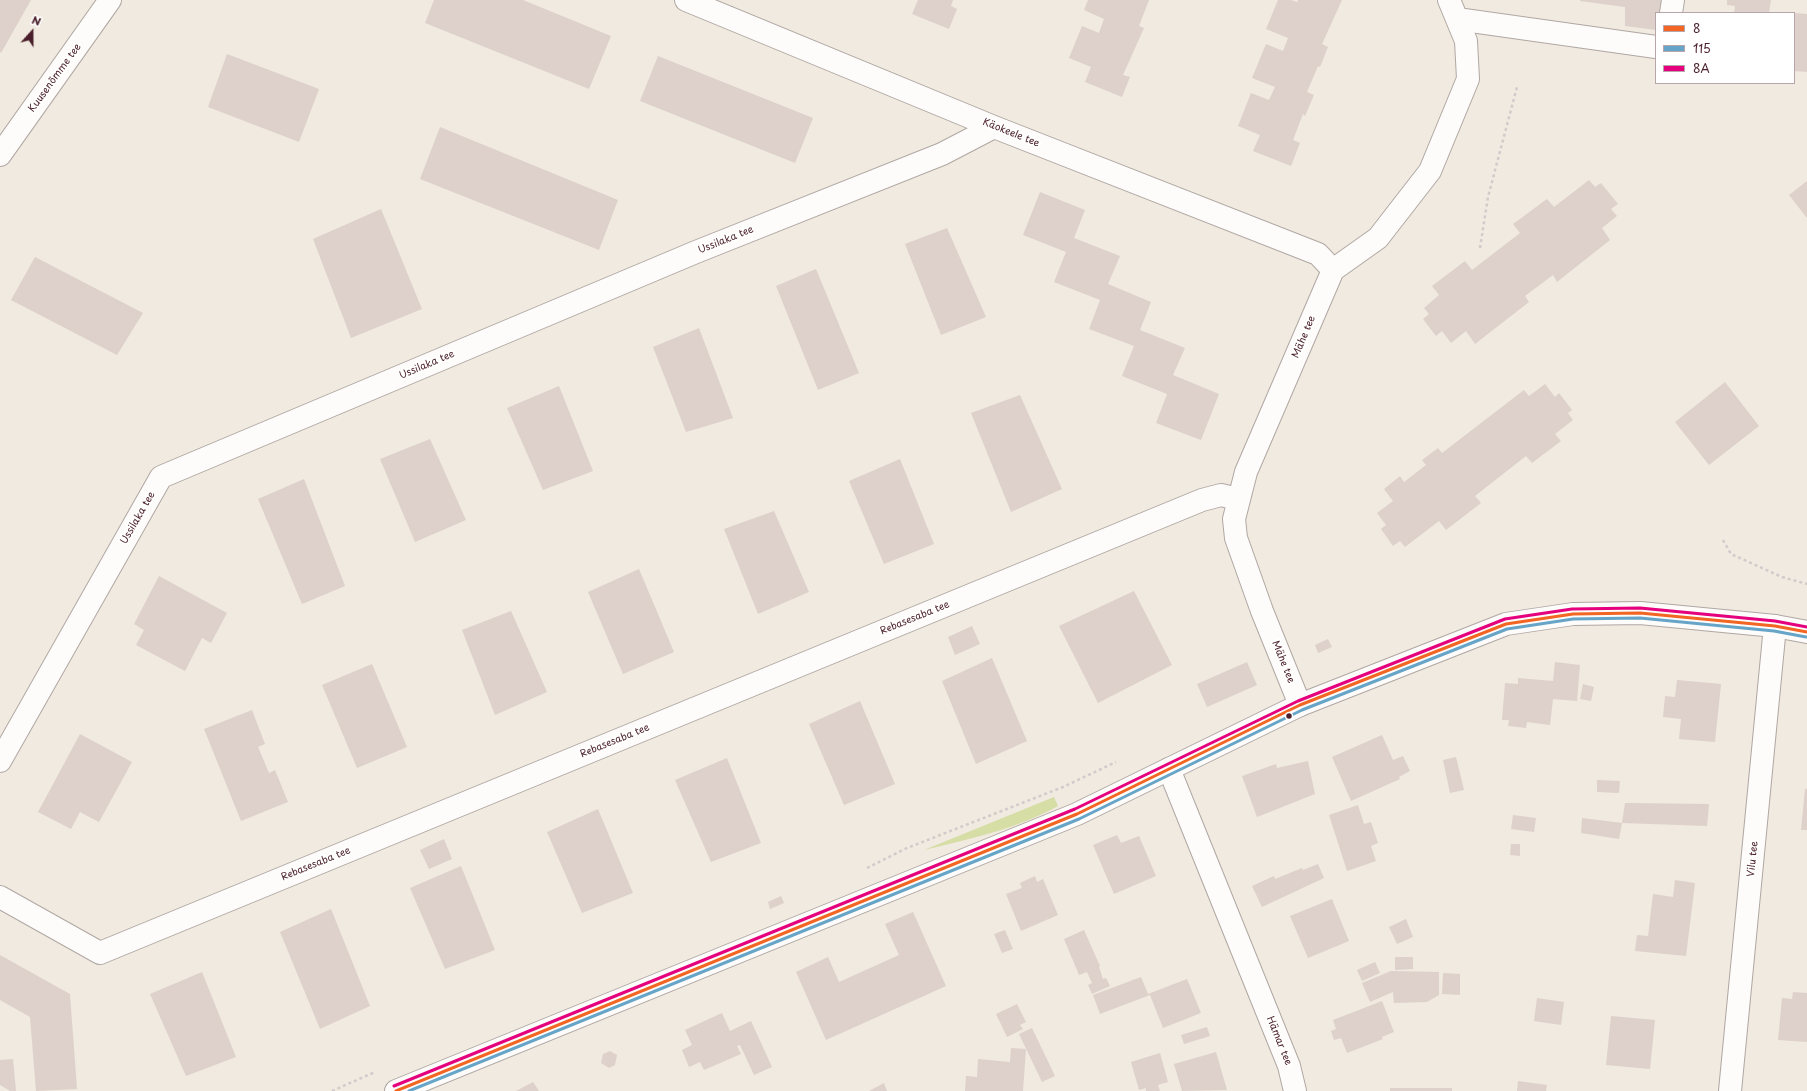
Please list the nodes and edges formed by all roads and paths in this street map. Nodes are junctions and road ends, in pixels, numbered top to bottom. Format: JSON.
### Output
{"nodes":[{"id":1,"x":110,"y":0,"type":"edge"},
{"id":2,"x":686,"y":0,"type":"edge"},
{"id":3,"x":1673,"y":0,"type":"edge"},
{"id":4,"x":1453,"y":10,"type":"edge"},
{"id":5,"x":1671,"y":12,"type":"edge"},
{"id":6,"x":1655,"y":47,"type":"edge"},
{"id":7,"x":1517,"y":87,"type":"dead end"},
{"id":8,"x":994,"y":127,"type":"junction"},
{"id":9,"x":0,"y":155,"type":"edge"},
{"id":10,"x":1480,"y":248,"type":"dead end"},
{"id":11,"x":1333,"y":270,"type":"junction"},
{"id":12,"x":1238,"y":499,"type":"junction"},
{"id":13,"x":1723,"y":540,"type":"dead end"},
{"id":14,"x":1807,"y":584,"type":"edge"},
{"id":15,"x":1775,"y":626,"type":"junction"},
{"id":16,"x":1807,"y":632,"type":"edge"},
{"id":17,"x":1300,"y":705,"type":"junction"},
{"id":18,"x":0,"y":761,"type":"edge"},
{"id":19,"x":1169,"y":769,"type":"junction"},
{"id":20,"x":0,"y":897,"type":"edge"},
{"id":21,"x":407,"y":1089,"type":"edge"},
{"id":22,"x":1295,"y":1091,"type":"edge"},
{"id":23,"x":1730,"y":1091,"type":"edge"}],
"edges":[{"from":1,"to":9,"type":"street","name":"Kuusenõmme tee"},
{"from":2,"to":8,"type":"street","name":"Käokeele tee"},
{"from":3,"to":5,"type":"street"},
{"from":4,"to":6,"type":"street"},
{"from":4,"to":11,"type":"street"},
{"from":7,"to":10,"type":"path"},
{"from":8,"to":11,"type":"street","name":"Käokeele tee"},
{"from":8,"to":18,"type":"street","name":"Ussilaka tee"},
{"from":11,"to":12,"type":"street","name":"Mähe tee"},
{"from":12,"to":17,"type":"street","name":"Mähe tee"},
{"from":12,"to":20,"type":"street","name":"Rebasesaba tee"},
{"from":13,"to":14,"type":"path"},
{"from":15,"to":16,"type":"street"},
{"from":15,"to":17,"type":"street"},
{"from":15,"to":23,"type":"street","name":"Vilu tee"},
{"from":17,"to":19,"type":"street"},
{"from":19,"to":21,"type":"street"},
{"from":19,"to":22,"type":"street","name":"Hämar tee"}]}
